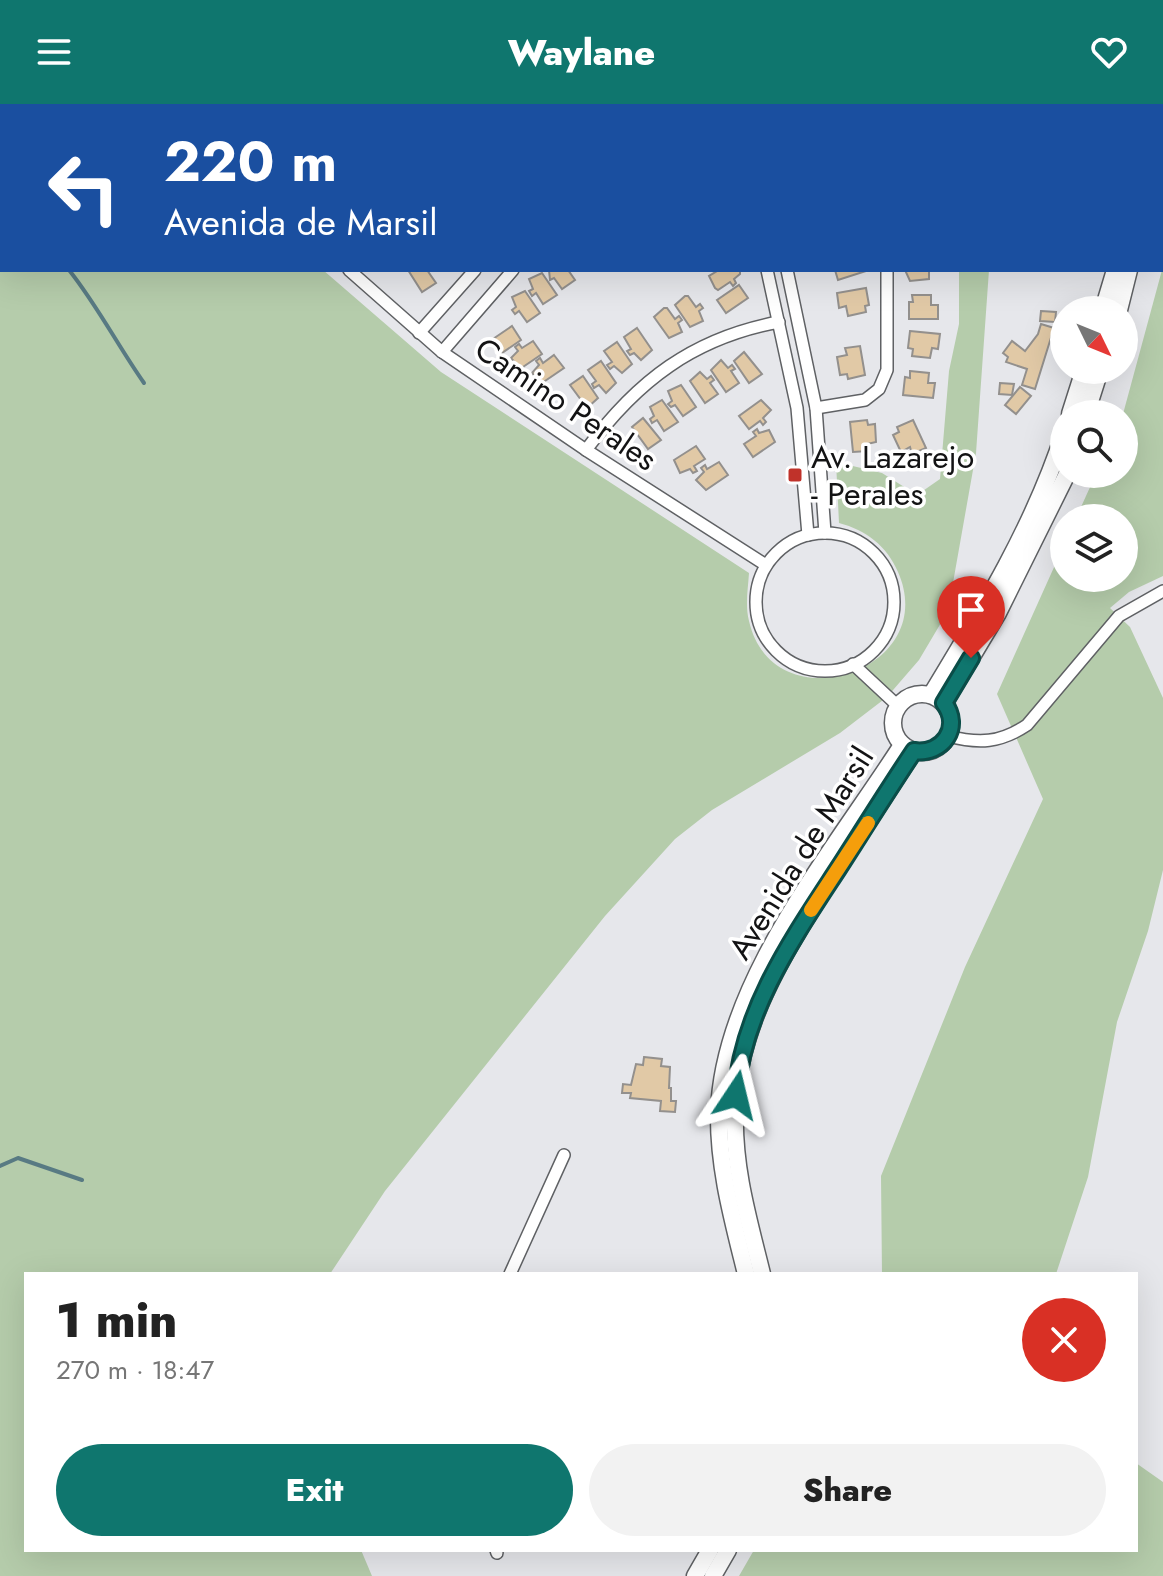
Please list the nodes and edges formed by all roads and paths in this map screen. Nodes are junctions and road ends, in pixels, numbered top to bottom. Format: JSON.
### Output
{"nodes":[{"id":1,"x":351,"y":272,"type":"edge"},
{"id":2,"x":473,"y":272,"type":"edge"},
{"id":3,"x":511,"y":272,"type":"edge"},
{"id":4,"x":767,"y":272,"type":"edge"},
{"id":5,"x":787,"y":272,"type":"edge"},
{"id":6,"x":887,"y":272,"type":"edge"},
{"id":7,"x":1114,"y":272,"type":"edge"},
{"id":8,"x":1128,"y":272,"type":"edge"},
{"id":9,"x":1107,"y":296,"type":"edge"},
{"id":10,"x":1122,"y":296,"type":"edge"},
{"id":11,"x":779,"y":322,"type":"junction"},
{"id":12,"x":419,"y":333,"type":"junction"},
{"id":13,"x":442,"y":352,"type":"junction"},
{"id":14,"x":816,"y":408,"type":"junction"},
{"id":15,"x":586,"y":450,"type":"junction"},
{"id":16,"x":1050,"y":477,"type":"edge"},
{"id":17,"x":1060,"y":488,"type":"edge"},
{"id":18,"x":825,"y":533,"type":"junction"},
{"id":19,"x":808,"y":535,"type":"junction"},
{"id":20,"x":766,"y":565,"type":"junction"},
{"id":21,"x":1163,"y":591,"type":"edge"},
{"id":22,"x":853,"y":664,"type":"junction"},
{"id":23,"x":938,"y":699,"type":"junction"},
{"id":24,"x":898,"y":706,"type":"junction"},
{"id":25,"x":948,"y":736,"type":"junction"},
{"id":26,"x":908,"y":748,"type":"junction"},
{"id":27,"x":564,"y":1155,"type":"dead end"},
{"id":28,"x":511,"y":1272,"type":"edge"},
{"id":29,"x":746,"y":1272,"type":"edge"},
{"id":30,"x":762,"y":1272,"type":"edge"},
{"id":31,"x":709,"y":1552,"type":"edge"},
{"id":32,"x":727,"y":1552,"type":"edge"},
{"id":33,"x":695,"y":1576,"type":"edge"},
{"id":34,"x":713,"y":1576,"type":"edge"}],
"edges":[{"from":1,"to":12,"type":"street","name":"Camino Perales"},
{"from":2,"to":12,"type":"street"},
{"from":3,"to":13,"type":"street"},
{"from":4,"to":11,"type":"street"},
{"from":5,"to":14,"type":"street"},
{"from":6,"to":14,"type":"street"},
{"from":7,"to":9,"type":"street"},
{"from":8,"to":10,"type":"street"},
{"from":11,"to":15,"type":"street"},
{"from":11,"to":19,"type":"street"},
{"from":12,"to":13,"type":"street","name":"Camino Perales"},
{"from":13,"to":15,"type":"street","name":"Camino Perales"},
{"from":14,"to":18,"type":"street"},
{"from":15,"to":20,"type":"street","name":"Camino Perales"},
{"from":16,"to":23,"type":"street"},
{"from":17,"to":23,"type":"street"},
{"from":18,"to":19,"type":"street"},
{"from":18,"to":22,"type":"street"},
{"from":19,"to":20,"type":"street"},
{"from":20,"to":22,"type":"street"},
{"from":21,"to":25,"type":"street"},
{"from":22,"to":24,"type":"street"},
{"from":23,"to":24,"type":"street"},
{"from":23,"to":25,"type":"street"},
{"from":24,"to":26,"type":"street"},
{"from":25,"to":26,"type":"street"},
{"from":26,"to":29,"type":"street","name":"Avenida de Marsil"},
{"from":26,"to":30,"type":"street","name":"Avenida de Marsil"},
{"from":27,"to":28,"type":"street"},
{"from":31,"to":33,"type":"street"},
{"from":32,"to":34,"type":"street"}]}
